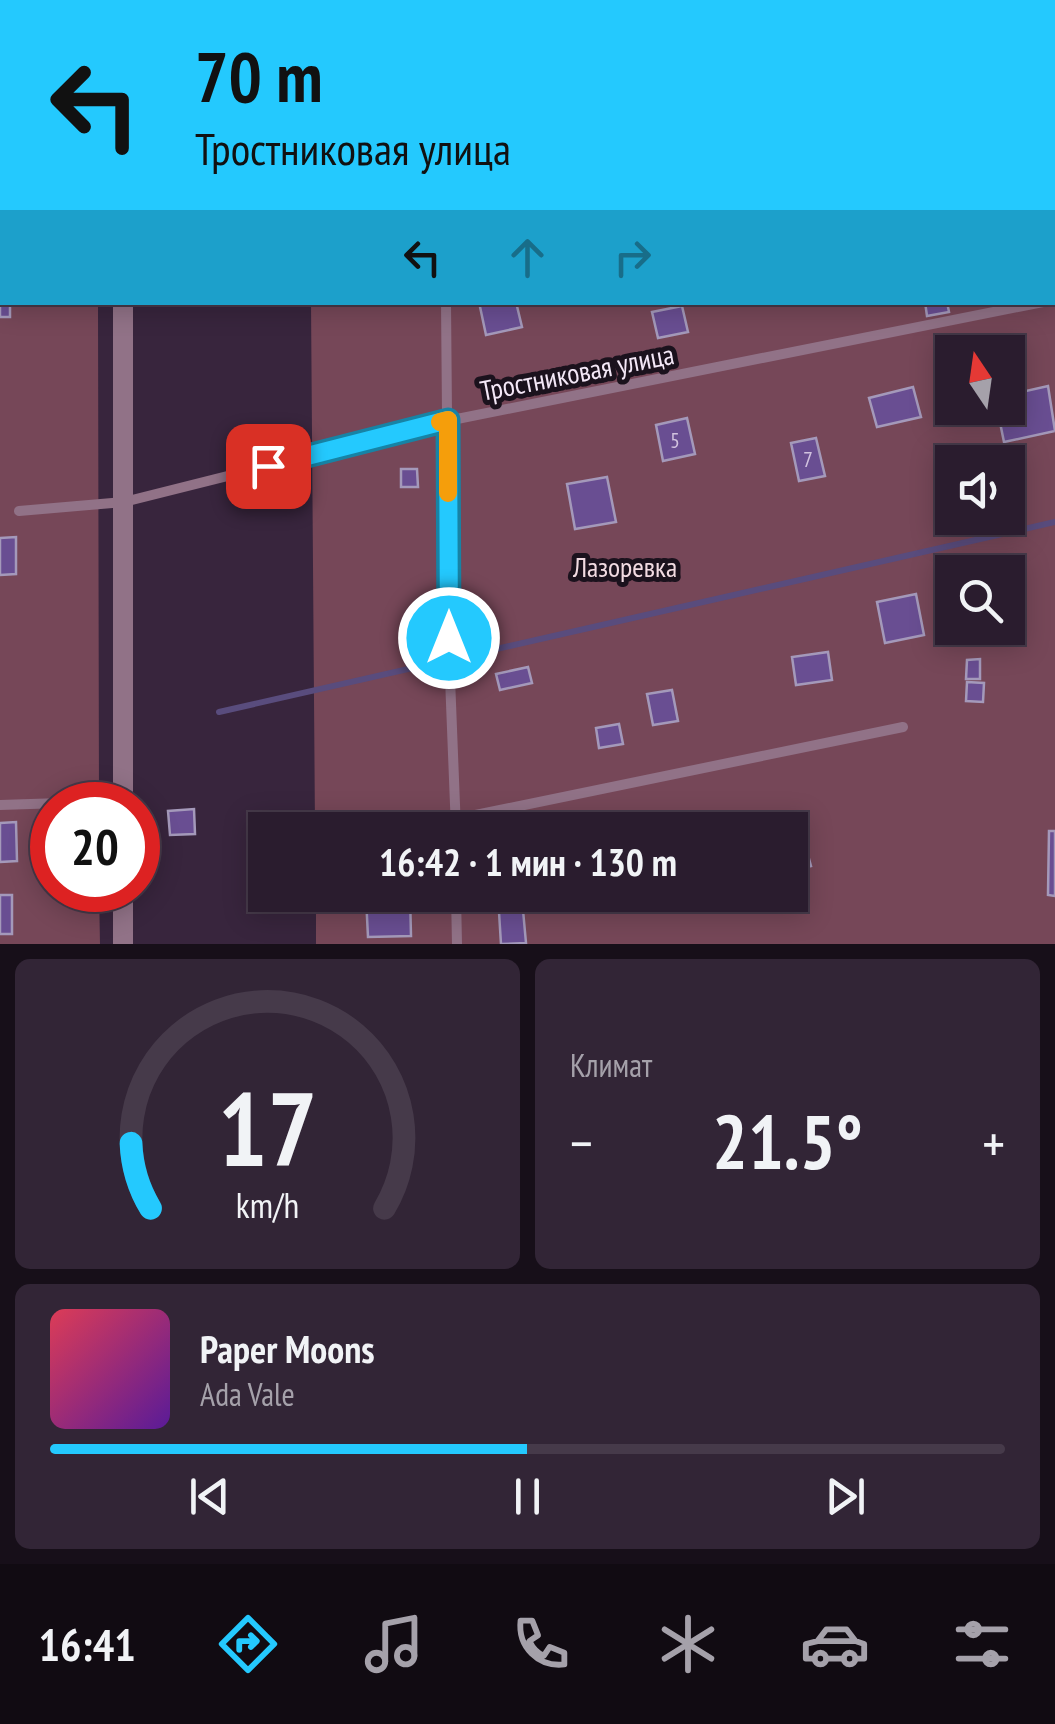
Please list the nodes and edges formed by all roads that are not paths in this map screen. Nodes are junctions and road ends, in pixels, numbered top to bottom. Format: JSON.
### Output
{"nodes":[{"id":1,"x":123,"y":305,"type":"edge"},
{"id":2,"x":446,"y":305,"type":"edge"},
{"id":3,"x":1028,"y":305,"type":"edge"},
{"id":4,"x":448,"y":420,"type":"junction"},
{"id":5,"x":124,"y":502,"type":"junction"},
{"id":6,"x":20,"y":511,"type":"dead end"},
{"id":7,"x":449,"y":638,"type":"dead end"},
{"id":8,"x":450,"y":678,"type":"dead end"},
{"id":9,"x":903,"y":727,"type":"dead end"},
{"id":10,"x":123,"y":782,"type":"edge"},
{"id":11,"x":0,"y":804,"type":"edge"},
{"id":12,"x":30,"y":804,"type":"edge"},
{"id":13,"x":456,"y":812,"type":"edge"},
{"id":14,"x":511,"y":812,"type":"edge"},
{"id":15,"x":123,"y":912,"type":"edge"},
{"id":16,"x":456,"y":912,"type":"edge"},
{"id":17,"x":124,"y":944,"type":"edge"},
{"id":18,"x":456,"y":944,"type":"edge"}],
"edges":[{"from":1,"to":5,"type":"street"},
{"from":2,"to":4,"type":"lane"},
{"from":3,"to":4,"type":"lane","name":"Тростниковая улица"},
{"from":4,"to":5,"type":"lane","name":"Тростниковая улица"},
{"from":4,"to":7,"type":"lane"},
{"from":5,"to":6,"type":"lane","name":"Тростниковая улица"},
{"from":5,"to":10,"type":"street"},
{"from":8,"to":13,"type":"lane"},
{"from":9,"to":14,"type":"lane"},
{"from":11,"to":12,"type":"lane"},
{"from":15,"to":17,"type":"street"},
{"from":16,"to":18,"type":"lane"}]}
